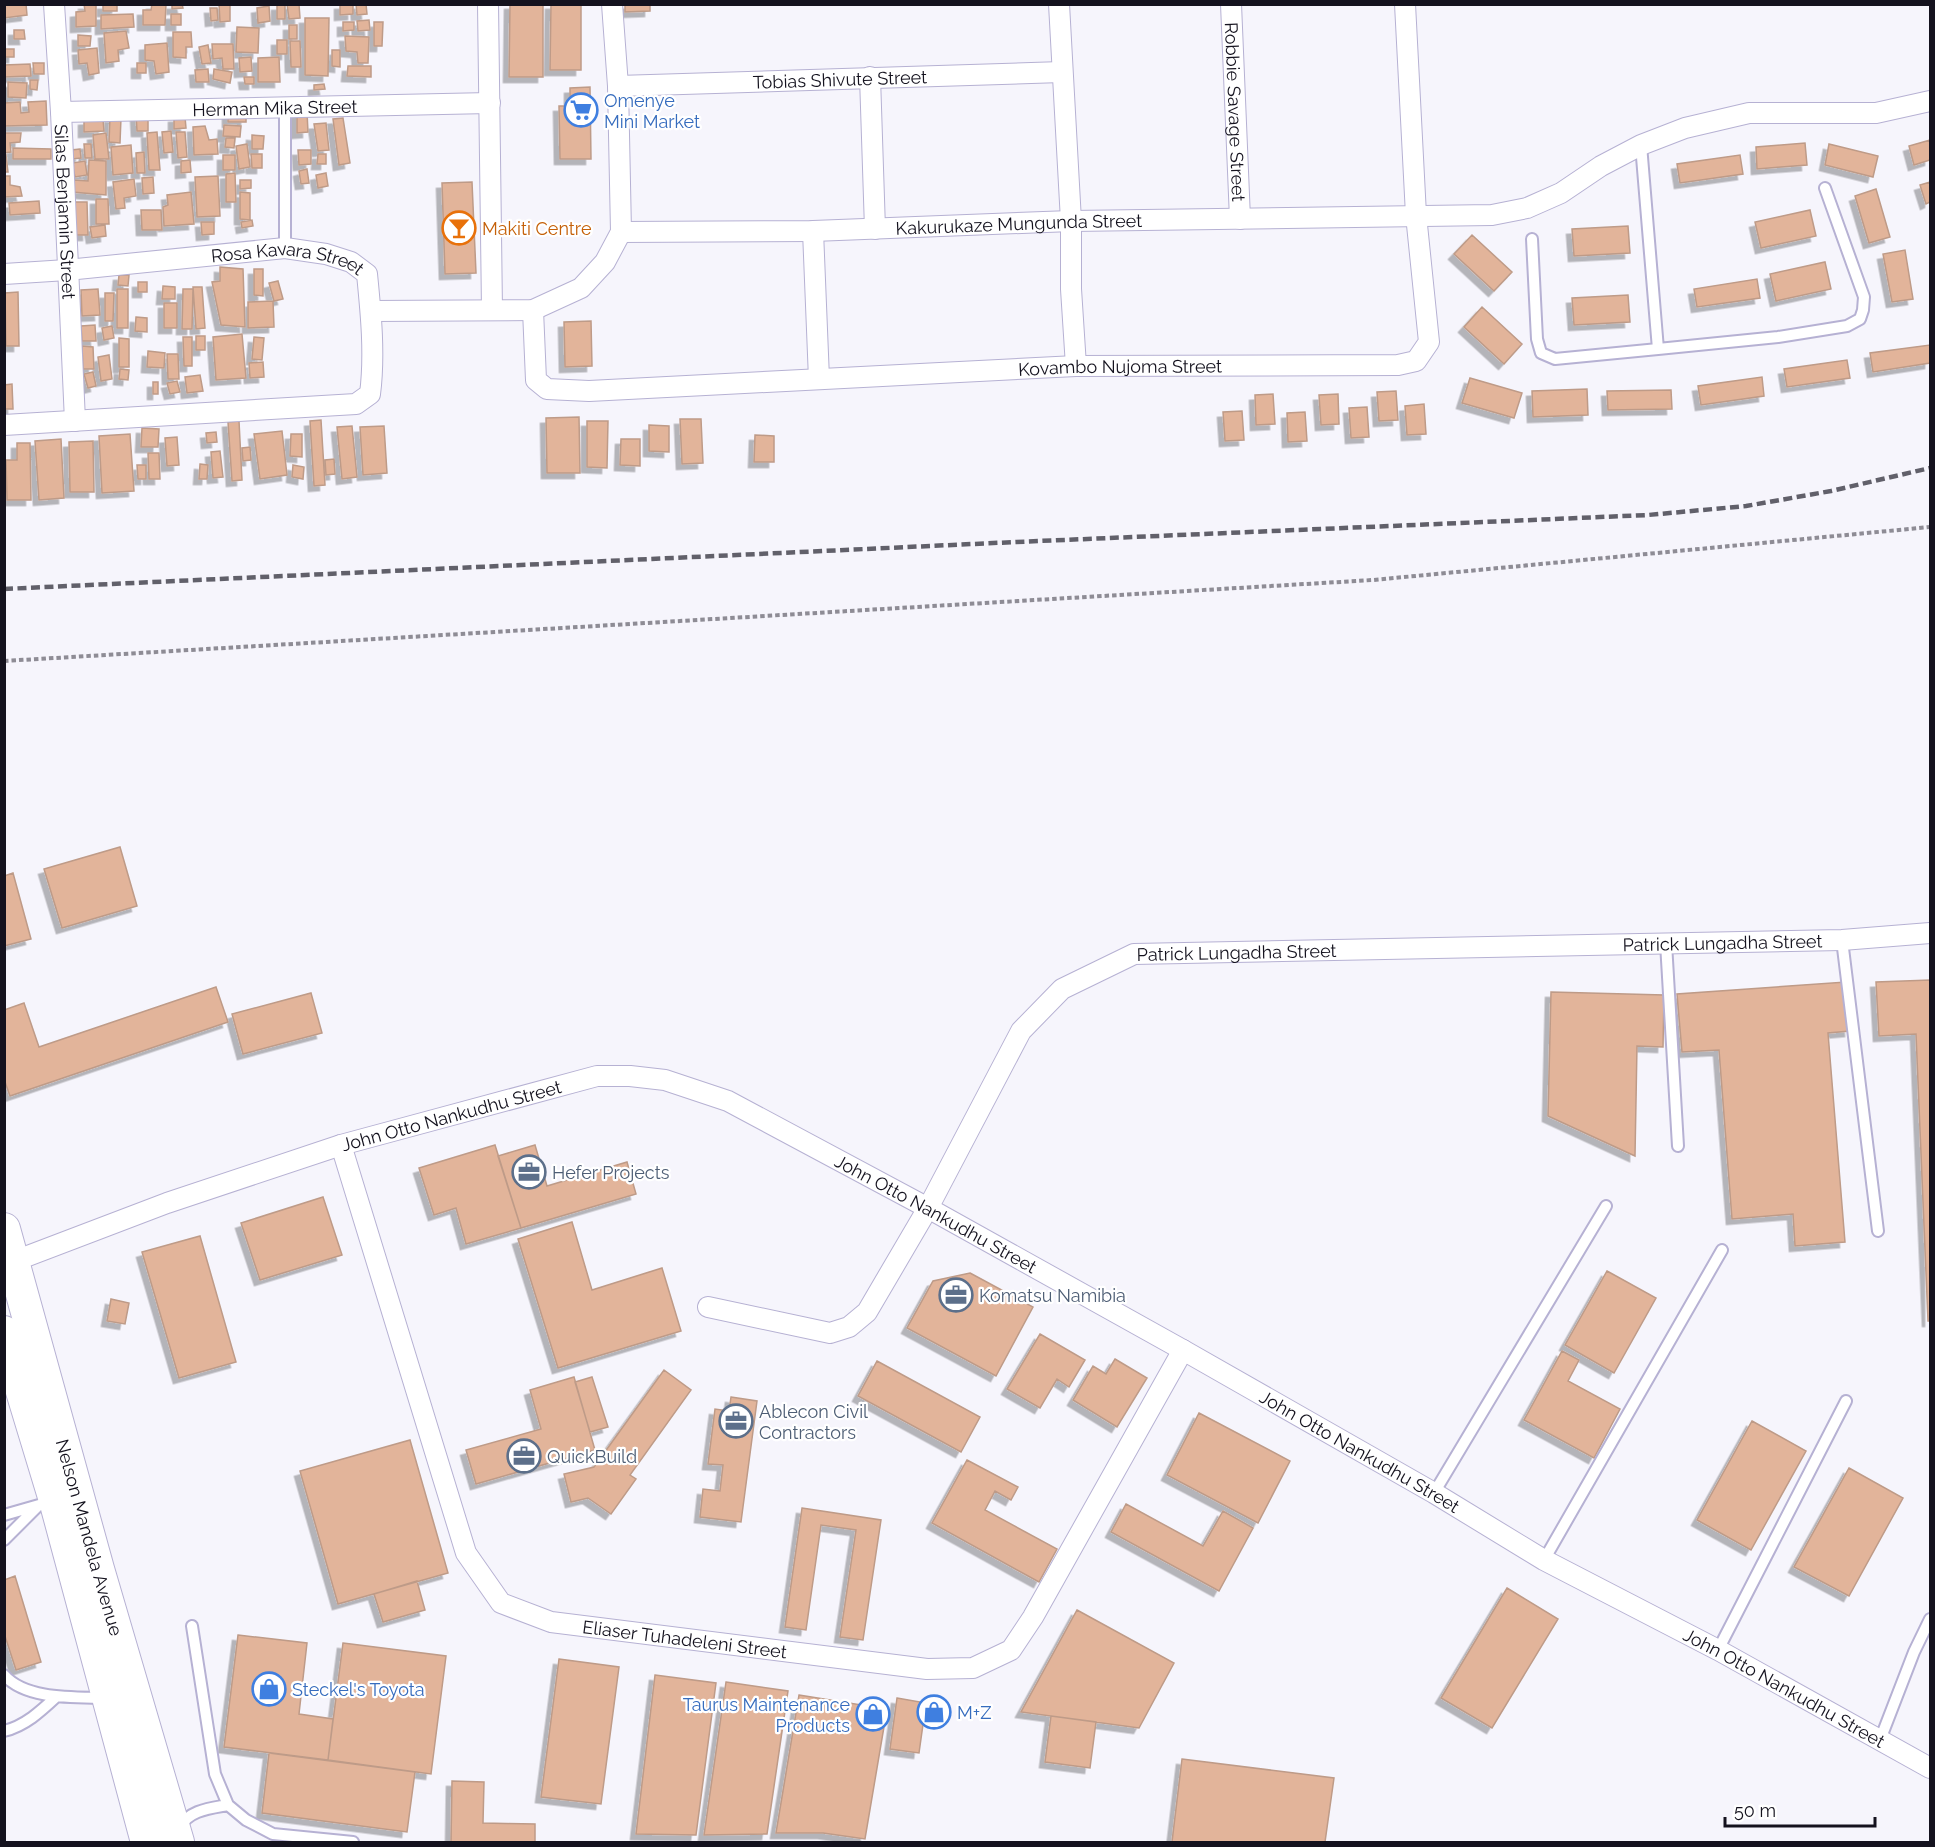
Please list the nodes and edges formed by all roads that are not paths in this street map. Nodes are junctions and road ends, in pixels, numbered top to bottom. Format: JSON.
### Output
{"nodes":[{"id":1,"x":54,"y":4,"type":"edge"},
{"id":2,"x":488,"y":4,"type":"edge"},
{"id":3,"x":612,"y":4,"type":"edge"},
{"id":4,"x":1059,"y":4,"type":"edge"},
{"id":5,"x":1231,"y":4,"type":"edge"},
{"id":6,"x":1405,"y":4,"type":"edge"},
{"id":7,"x":1062,"y":72,"type":"junction"},
{"id":8,"x":870,"y":77,"type":"junction"},
{"id":9,"x":618,"y":86,"type":"junction"},
{"id":10,"x":1930,"y":101,"type":"edge"},
{"id":11,"x":490,"y":103,"type":"junction"},
{"id":12,"x":285,"y":107,"type":"junction"},
{"id":13,"x":61,"y":112,"type":"junction"},
{"id":14,"x":1641,"y":145,"type":"junction"},
{"id":15,"x":1825,"y":188,"type":"dead end"},
{"id":16,"x":1416,"y":215,"type":"junction"},
{"id":17,"x":1240,"y":219,"type":"junction"},
{"id":18,"x":1071,"y":221,"type":"junction"},
{"id":19,"x":875,"y":228,"type":"junction"},
{"id":20,"x":813,"y":231,"type":"junction"},
{"id":21,"x":621,"y":232,"type":"junction"},
{"id":22,"x":1532,"y":239,"type":"dead end"},
{"id":23,"x":285,"y":248,"type":"junction"},
{"id":24,"x":67,"y":270,"type":"junction"},
{"id":25,"x":4,"y":274,"type":"edge"},
{"id":26,"x":492,"y":310,"type":"junction"},
{"id":27,"x":533,"y":310,"type":"junction"},
{"id":28,"x":370,"y":311,"type":"junction"},
{"id":29,"x":1658,"y":350,"type":"junction"},
{"id":30,"x":1076,"y":366,"type":"junction"},
{"id":31,"x":819,"y":379,"type":"junction"},
{"id":32,"x":75,"y":421,"type":"junction"},
{"id":33,"x":4,"y":424,"type":"edge"},
{"id":34,"x":1930,"y":933,"type":"edge"},
{"id":35,"x":1842,"y":940,"type":"junction"},
{"id":36,"x":1666,"y":943,"type":"junction"},
{"id":37,"x":341,"y":1145,"type":"junction"},
{"id":38,"x":1677,"y":1146,"type":"dead end"},
{"id":39,"x":1605,"y":1206,"type":"dead end"},
{"id":40,"x":928,"y":1208,"type":"junction"},
{"id":41,"x":4,"y":1229,"type":"edge"},
{"id":42,"x":1878,"y":1231,"type":"dead end"},
{"id":43,"x":1722,"y":1250,"type":"dead end"},
{"id":44,"x":10,"y":1263,"type":"edge"},
{"id":45,"x":708,"y":1307,"type":"dead end"},
{"id":46,"x":4,"y":1332,"type":"edge"},
{"id":47,"x":1183,"y":1350,"type":"junction"},
{"id":48,"x":1846,"y":1401,"type":"dead end"},
{"id":49,"x":1434,"y":1493,"type":"junction"},
{"id":50,"x":47,"y":1503,"type":"junction"},
{"id":51,"x":4,"y":1515,"type":"edge"},
{"id":52,"x":4,"y":1540,"type":"edge"},
{"id":53,"x":1544,"y":1560,"type":"junction"},
{"id":54,"x":1930,"y":1619,"type":"edge"},
{"id":55,"x":192,"y":1626,"type":"dead end"},
{"id":56,"x":1718,"y":1650,"type":"junction"},
{"id":57,"x":4,"y":1674,"type":"edge"},
{"id":58,"x":56,"y":1697,"type":"junction"},
{"id":59,"x":108,"y":1698,"type":"junction"},
{"id":60,"x":4,"y":1731,"type":"edge"},
{"id":61,"x":1880,"y":1740,"type":"junction"},
{"id":62,"x":1930,"y":1768,"type":"edge"},
{"id":63,"x":228,"y":1804,"type":"junction"},
{"id":64,"x":178,"y":1839,"type":"edge"},
{"id":65,"x":147,"y":1842,"type":"edge"},
{"id":66,"x":353,"y":1842,"type":"edge"}],
"edges":[{"from":1,"to":13,"type":"street","name":"Silas Benjamin Street"},
{"from":2,"to":11,"type":"street"},
{"from":3,"to":9,"type":"street"},
{"from":4,"to":7,"type":"street"},
{"from":5,"to":17,"type":"street","name":"Robbie Savage Street"},
{"from":6,"to":16,"type":"street","name":"Kovambo Nujoma Street"},
{"from":7,"to":8,"type":"street","name":"Tobias Shivute Street"},
{"from":7,"to":18,"type":"street"},
{"from":8,"to":9,"type":"street","name":"Tobias Shivute Street"},
{"from":8,"to":19,"type":"street"},
{"from":9,"to":21,"type":"street"},
{"from":10,"to":14,"type":"street","name":"Kakurukaze Mungunda Street"},
{"from":11,"to":12,"type":"street","name":"Herman Mika Street"},
{"from":11,"to":26,"type":"street"},
{"from":12,"to":13,"type":"street","name":"Herman Mika Street"},
{"from":12,"to":23,"type":"lane"},
{"from":13,"to":24,"type":"street","name":"Silas Benjamin Street"},
{"from":14,"to":16,"type":"street","name":"Kakurukaze Mungunda Street"},
{"from":14,"to":29,"type":"lane"},
{"from":15,"to":29,"type":"lane"},
{"from":16,"to":17,"type":"street","name":"Kakurukaze Mungunda Street"},
{"from":16,"to":30,"type":"street","name":"Kovambo Nujoma Street"},
{"from":17,"to":18,"type":"street","name":"Kakurukaze Mungunda Street"},
{"from":18,"to":19,"type":"street","name":"Kakurukaze Mungunda Street"},
{"from":18,"to":30,"type":"street"},
{"from":19,"to":20,"type":"street","name":"Kakurukaze Mungunda Street"},
{"from":20,"to":21,"type":"street","name":"Kakurukaze Mungunda Street"},
{"from":20,"to":31,"type":"street"},
{"from":21,"to":27,"type":"street"},
{"from":22,"to":29,"type":"lane"},
{"from":23,"to":24,"type":"street","name":"Rosa Kavara Street"},
{"from":23,"to":28,"type":"street","name":"Rosa Kavara Street"},
{"from":24,"to":25,"type":"street","name":"Rosa Kavara Street"},
{"from":24,"to":32,"type":"street","name":"Silas Benjamin Street"},
{"from":26,"to":27,"type":"street"},
{"from":26,"to":28,"type":"street"},
{"from":27,"to":31,"type":"street","name":"Kovambo Nujoma Street"},
{"from":28,"to":32,"type":"street","name":"Rosa Kavara Street"},
{"from":30,"to":31,"type":"street","name":"Kovambo Nujoma Street"},
{"from":32,"to":33,"type":"street","name":"Rosa Kavara Street"},
{"from":34,"to":35,"type":"street","name":"Patrick Lungadha Street"},
{"from":35,"to":36,"type":"street","name":"Patrick Lungadha Street"},
{"from":35,"to":42,"type":"lane"},
{"from":36,"to":38,"type":"lane"},
{"from":36,"to":40,"type":"street","name":"Patrick Lungadha Street"},
{"from":37,"to":40,"type":"street","name":"John Otto Nankudhu Street"},
{"from":37,"to":44,"type":"street","name":"John Otto Nankudhu Street"},
{"from":37,"to":47,"type":"street","name":"Eliaser Tuhadeleni Street"},
{"from":39,"to":49,"type":"lane"},
{"from":40,"to":45,"type":"street","name":"Patrick Lungadha Street"},
{"from":40,"to":47,"type":"street","name":"John Otto Nankudhu Street"},
{"from":41,"to":44,"type":"main road","name":"Nelson Mandela Avenue"},
{"from":43,"to":53,"type":"lane"},
{"from":44,"to":64,"type":"main road","name":"Nelson Mandela Avenue"},
{"from":46,"to":50,"type":"main road","name":"Nelson Mandela Avenue"},
{"from":47,"to":49,"type":"street","name":"John Otto Nankudhu Street"},
{"from":48,"to":56,"type":"lane"},
{"from":49,"to":53,"type":"street","name":"John Otto Nankudhu Street"},
{"from":50,"to":51,"type":"lane"},
{"from":50,"to":52,"type":"lane"},
{"from":50,"to":59,"type":"main road","name":"Nelson Mandela Avenue"},
{"from":53,"to":56,"type":"street","name":"John Otto Nankudhu Street"},
{"from":54,"to":61,"type":"lane"},
{"from":55,"to":63,"type":"lane"},
{"from":56,"to":61,"type":"street","name":"John Otto Nankudhu Street"},
{"from":57,"to":58,"type":"lane"},
{"from":58,"to":59,"type":"lane"},
{"from":58,"to":60,"type":"lane"},
{"from":59,"to":65,"type":"main road","name":"Nelson Mandela Avenue"},
{"from":61,"to":62,"type":"street","name":"John Otto Nankudhu Street"},
{"from":63,"to":64,"type":"lane"},
{"from":63,"to":66,"type":"lane"}]}
